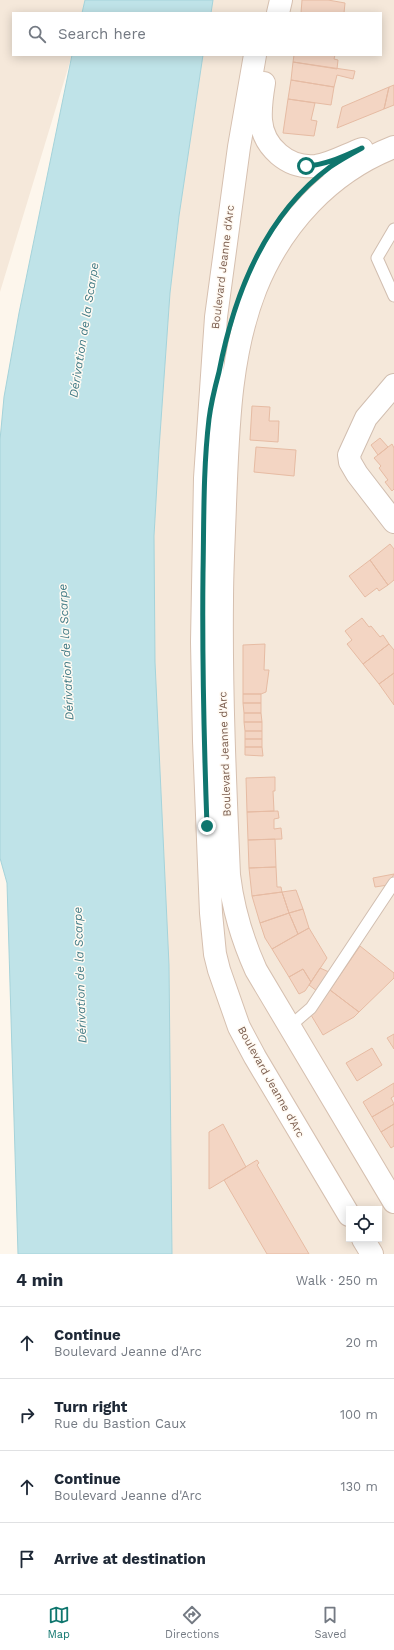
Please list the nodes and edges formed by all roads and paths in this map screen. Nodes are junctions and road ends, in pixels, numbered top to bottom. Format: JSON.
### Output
{"nodes":[{"id":1,"x":266,"y":0,"type":"edge"},
{"id":2,"x":281,"y":0,"type":"edge"},
{"id":3,"x":263,"y":12,"type":"edge"},
{"id":4,"x":278,"y":12,"type":"edge"},
{"id":5,"x":255,"y":56,"type":"edge"},
{"id":6,"x":270,"y":56,"type":"edge"},
{"id":7,"x":394,"y":136,"type":"edge"},
{"id":8,"x":394,"y":147,"type":"edge"},
{"id":9,"x":362,"y":148,"type":"junction"},
{"id":10,"x":394,"y":229,"type":"edge"},
{"id":11,"x":394,"y":296,"type":"edge"},
{"id":12,"x":394,"y":385,"type":"edge"},
{"id":13,"x":209,"y":418,"type":"junction"},
{"id":14,"x":394,"y":522,"type":"edge"},
{"id":15,"x":394,"y":883,"type":"edge"},
{"id":16,"x":289,"y":1027,"type":"junction"},
{"id":17,"x":394,"y":1202,"type":"edge"},
{"id":18,"x":346,"y":1211,"type":"edge"},
{"id":19,"x":365,"y":1242,"type":"edge"},
{"id":20,"x":372,"y":1254,"type":"edge"}],
"edges":[{"from":1,"to":3,"type":"main road"},
{"from":2,"to":4,"type":"main road"},
{"from":5,"to":13,"type":"main road","name":"Boulevard Jeanne d'Arc"},
{"from":6,"to":9,"type":"main road"},
{"from":7,"to":9,"type":"main road"},
{"from":8,"to":16,"type":"main road","name":"Boulevard Jeanne d'Arc"},
{"from":9,"to":13,"type":"main road"},
{"from":10,"to":11,"type":"lane"},
{"from":12,"to":14,"type":"main road"},
{"from":13,"to":18,"type":"main road","name":"Boulevard Jeanne d'Arc"},
{"from":15,"to":16,"type":"lane"},
{"from":16,"to":17,"type":"main road","name":"Boulevard Jeanne d'Arc"},
{"from":19,"to":20,"type":"main road"}]}
